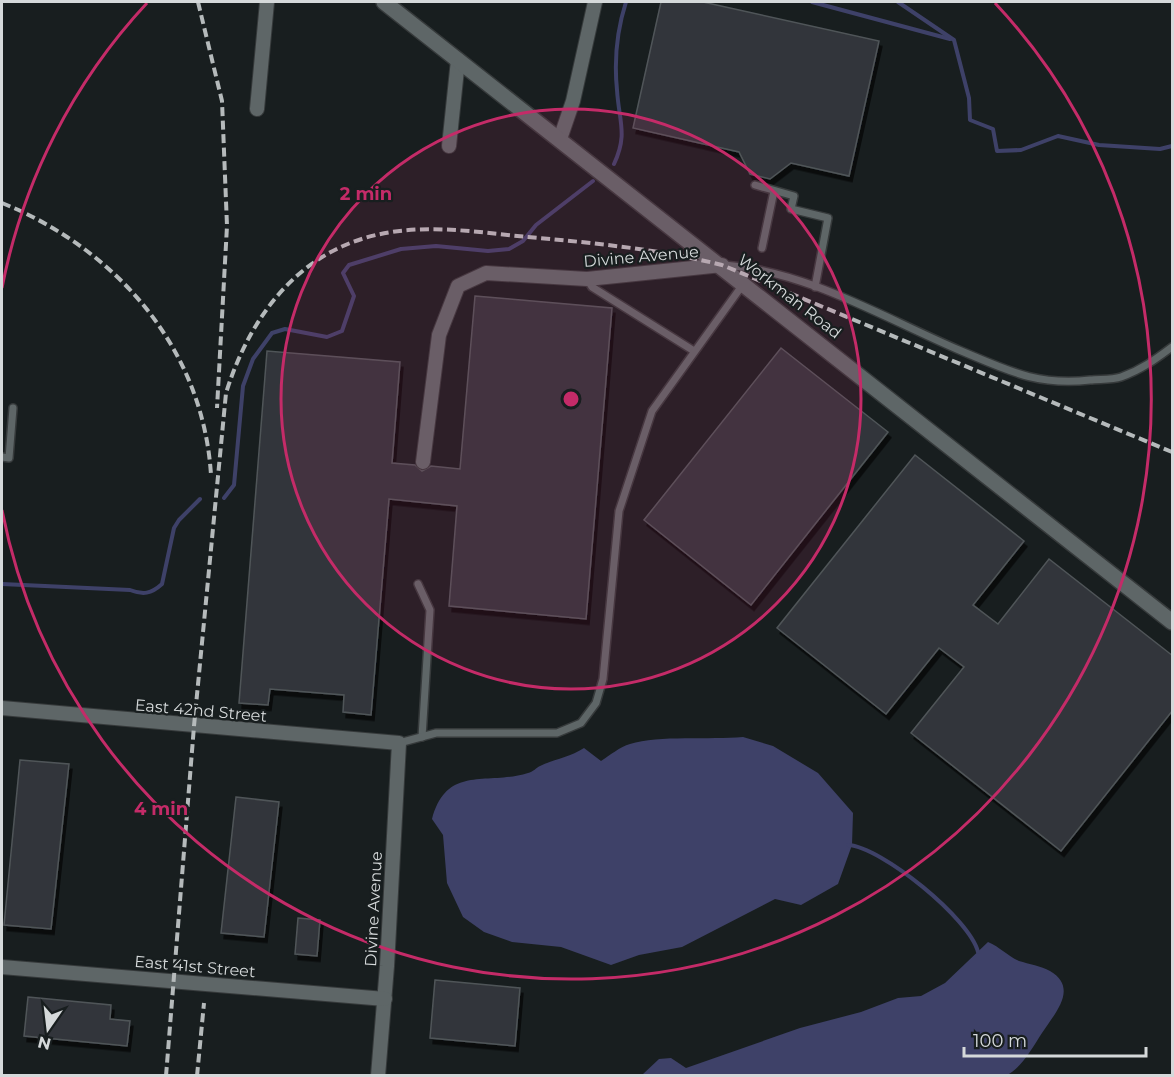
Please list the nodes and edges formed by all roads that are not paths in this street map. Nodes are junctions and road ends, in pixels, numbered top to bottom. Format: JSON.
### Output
{"nodes":[{"id":1,"x":267,"y":2,"type":"edge"},
{"id":2,"x":384,"y":2,"type":"edge"},
{"id":3,"x":595,"y":2,"type":"edge"},
{"id":4,"x":458,"y":60,"type":"junction"},
{"id":5,"x":257,"y":109,"type":"dead end"},
{"id":6,"x":560,"y":139,"type":"junction"},
{"id":7,"x":449,"y":146,"type":"dead end"},
{"id":8,"x":755,"y":185,"type":"dead end"},
{"id":9,"x":774,"y":190,"type":"junction"},
{"id":10,"x":762,"y":248,"type":"dead end"},
{"id":11,"x":722,"y":265,"type":"junction"},
{"id":12,"x":587,"y":279,"type":"junction"},
{"id":13,"x":744,"y":283,"type":"junction"},
{"id":14,"x":815,"y":287,"type":"junction"},
{"id":15,"x":1173,"y":347,"type":"edge"},
{"id":16,"x":694,"y":351,"type":"junction"},
{"id":17,"x":13,"y":408,"type":"dead end"},
{"id":18,"x":2,"y":458,"type":"edge"},
{"id":19,"x":423,"y":462,"type":"dead end"},
{"id":20,"x":418,"y":584,"type":"dead end"},
{"id":21,"x":1173,"y":622,"type":"edge"},
{"id":22,"x":2,"y":708,"type":"edge"},
{"id":23,"x":422,"y":737,"type":"junction"},
{"id":24,"x":399,"y":743,"type":"junction"},
{"id":25,"x":2,"y":967,"type":"edge"},
{"id":26,"x":385,"y":999,"type":"junction"},
{"id":27,"x":378,"y":1076,"type":"edge"}],
"edges":[{"from":1,"to":5,"type":"street"},
{"from":2,"to":4,"type":"street","name":"Workman Road"},
{"from":3,"to":6,"type":"street"},
{"from":4,"to":6,"type":"street","name":"Workman Road"},
{"from":4,"to":7,"type":"street"},
{"from":6,"to":11,"type":"street","name":"Workman Road"},
{"from":8,"to":9,"type":"lane"},
{"from":9,"to":10,"type":"lane"},
{"from":9,"to":14,"type":"lane"},
{"from":11,"to":12,"type":"street","name":"Divine Avenue"},
{"from":11,"to":13,"type":"street","name":"Workman Road"},
{"from":11,"to":14,"type":"lane"},
{"from":12,"to":16,"type":"lane"},
{"from":12,"to":19,"type":"street","name":"Divine Avenue"},
{"from":13,"to":16,"type":"lane"},
{"from":13,"to":21,"type":"street","name":"Workman Road"},
{"from":14,"to":15,"type":"lane"},
{"from":16,"to":23,"type":"lane"},
{"from":17,"to":18,"type":"lane"},
{"from":20,"to":23,"type":"lane"},
{"from":22,"to":24,"type":"street","name":"East 42nd Street"},
{"from":23,"to":24,"type":"lane"},
{"from":24,"to":26,"type":"street","name":"Divine Avenue"},
{"from":25,"to":26,"type":"street","name":"East 41st Street"},
{"from":26,"to":27,"type":"street","name":"Divine Avenue"}]}
